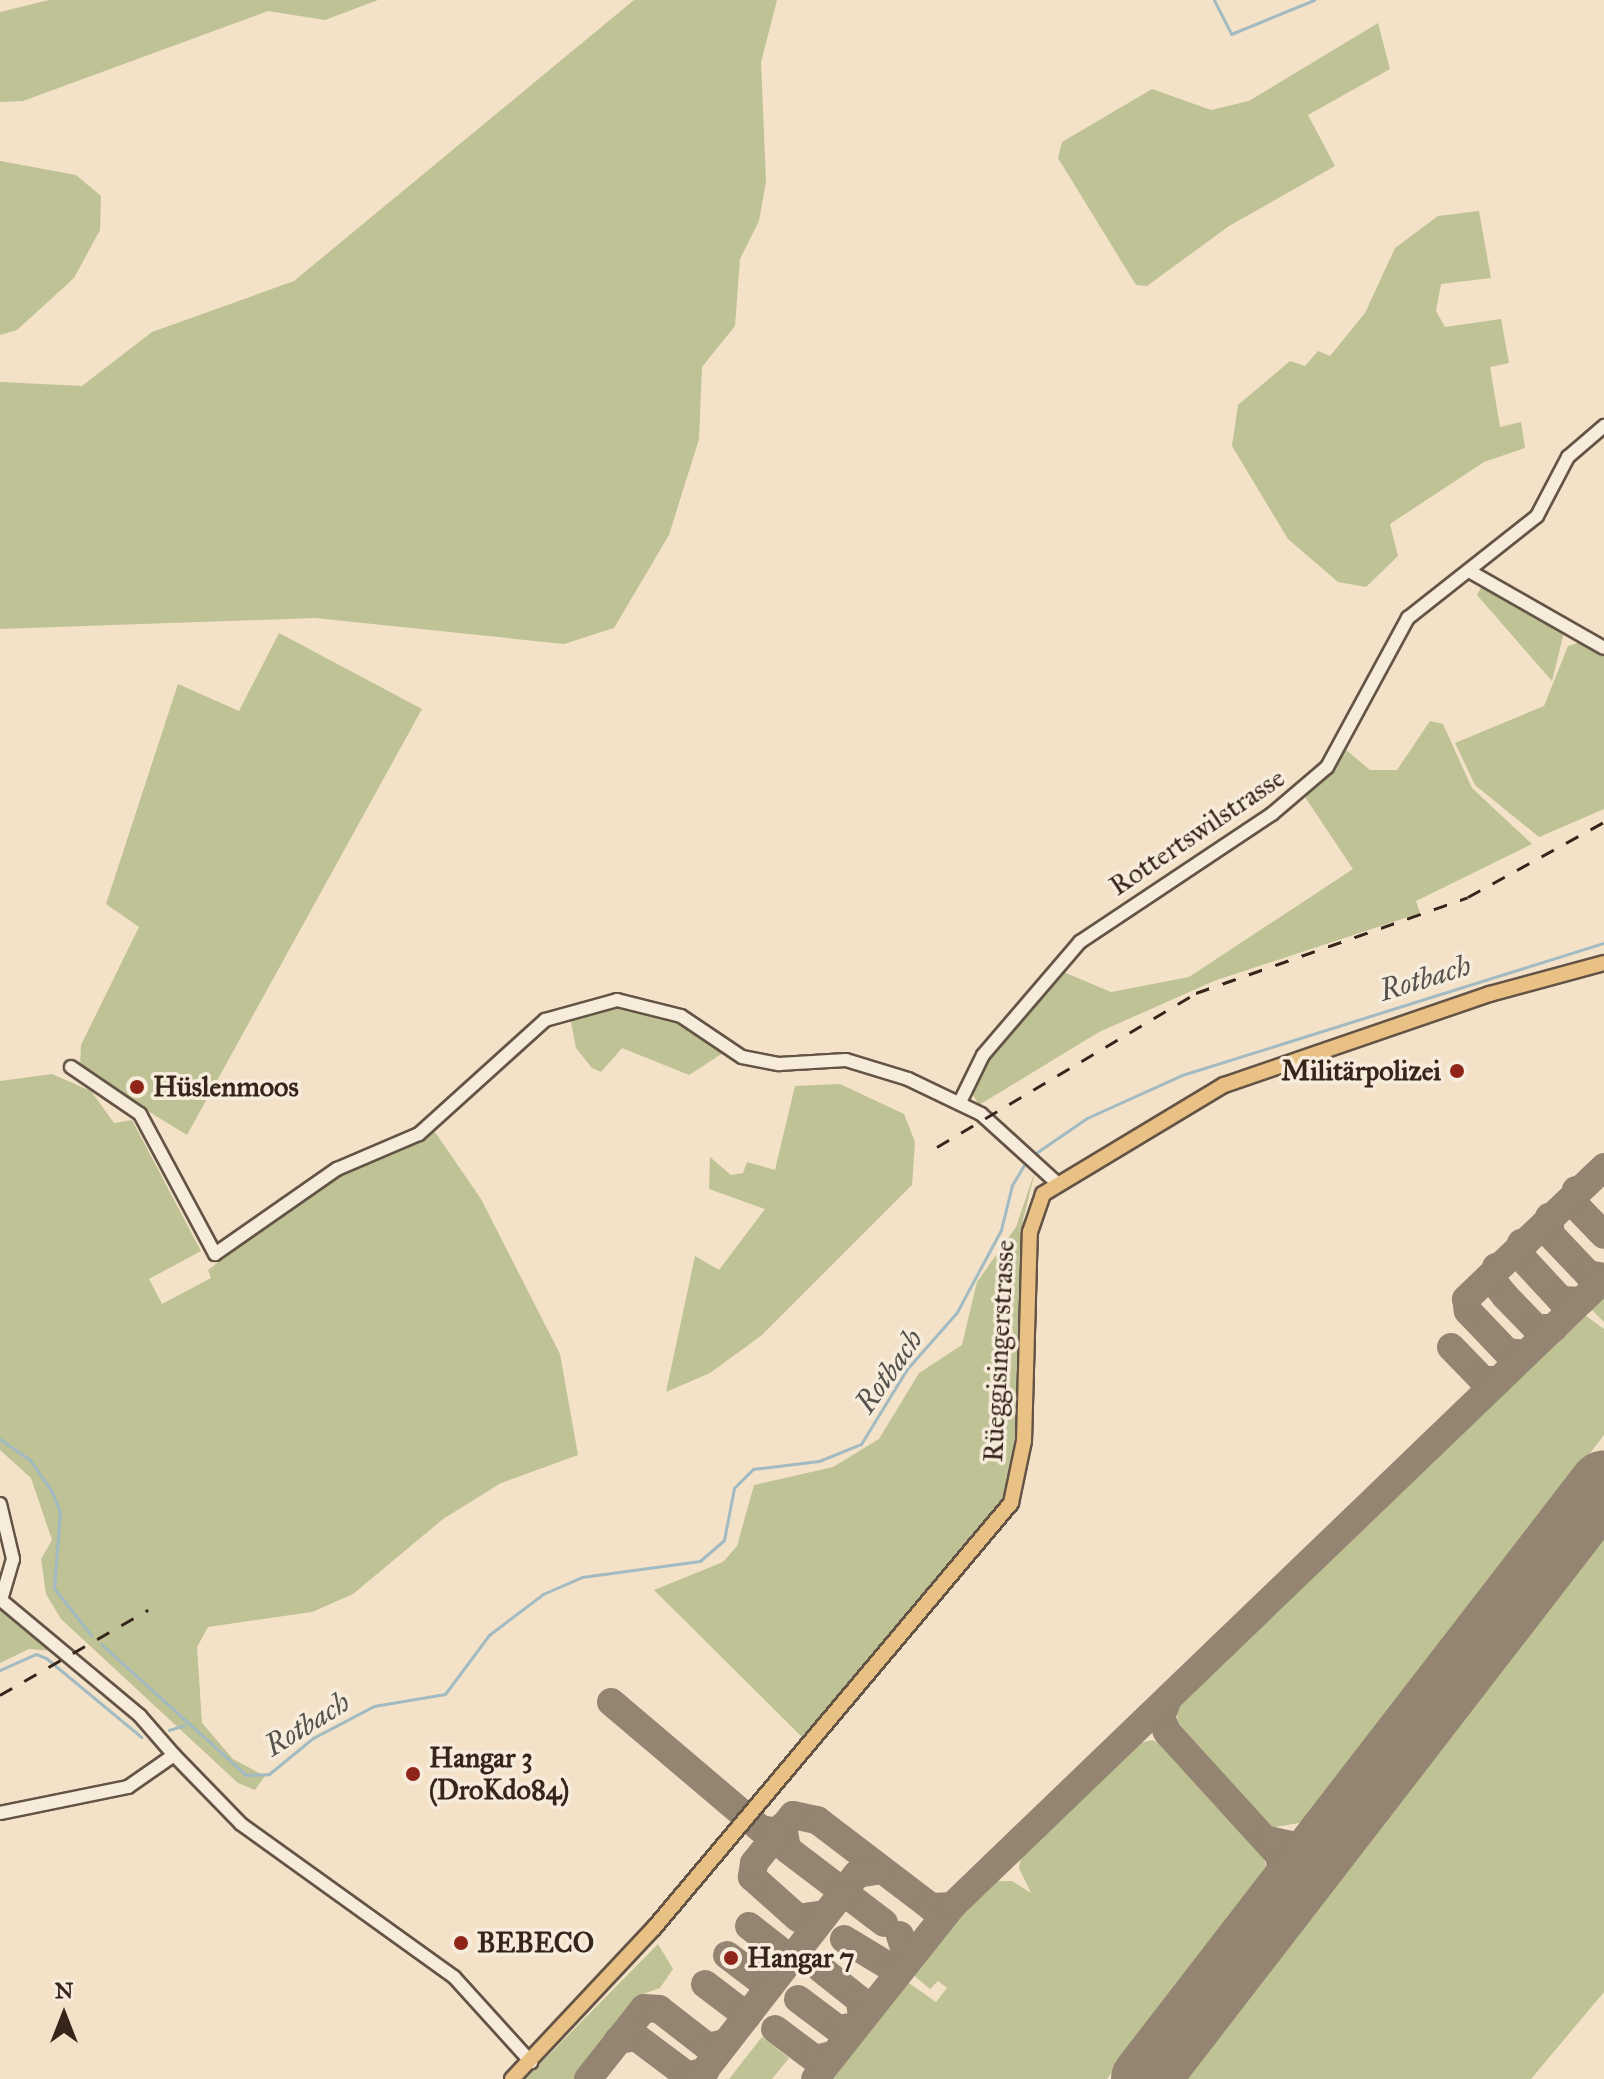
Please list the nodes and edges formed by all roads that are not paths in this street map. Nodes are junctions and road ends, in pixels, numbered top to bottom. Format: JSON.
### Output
{"nodes":[{"id":1,"x":1604,"y":426,"type":"edge"},
{"id":2,"x":1469,"y":571,"type":"junction"},
{"id":3,"x":1604,"y":648,"type":"edge"},
{"id":4,"x":1604,"y":963,"type":"edge"},
{"id":5,"x":71,"y":1067,"type":"dead end"},
{"id":6,"x":960,"y":1102,"type":"junction"},
{"id":7,"x":1056,"y":1182,"type":"junction"},
{"id":8,"x":0,"y":1504,"type":"edge"},
{"id":9,"x":0,"y":1600,"type":"edge"},
{"id":10,"x":174,"y":1755,"type":"junction"},
{"id":11,"x":0,"y":1813,"type":"edge"},
{"id":12,"x":531,"y":2062,"type":"junction"},
{"id":13,"x":512,"y":2079,"type":"edge"}],
"edges":[{"from":1,"to":2,"type":"street","name":"Rottertswilstrasse"},
{"from":2,"to":3,"type":"street"},
{"from":2,"to":6,"type":"street","name":"Rottertswilstrasse"},
{"from":4,"to":7,"type":"main road","name":"Rüeggisingerstrasse"},
{"from":5,"to":6,"type":"street"},
{"from":6,"to":7,"type":"street"},
{"from":7,"to":12,"type":"main road","name":"Rüeggisingerstrasse"},
{"from":8,"to":9,"type":"street"},
{"from":9,"to":10,"type":"street"},
{"from":10,"to":11,"type":"street"},
{"from":10,"to":12,"type":"street"},
{"from":12,"to":13,"type":"main road","name":"Rüeggisingerstrasse"}]}
